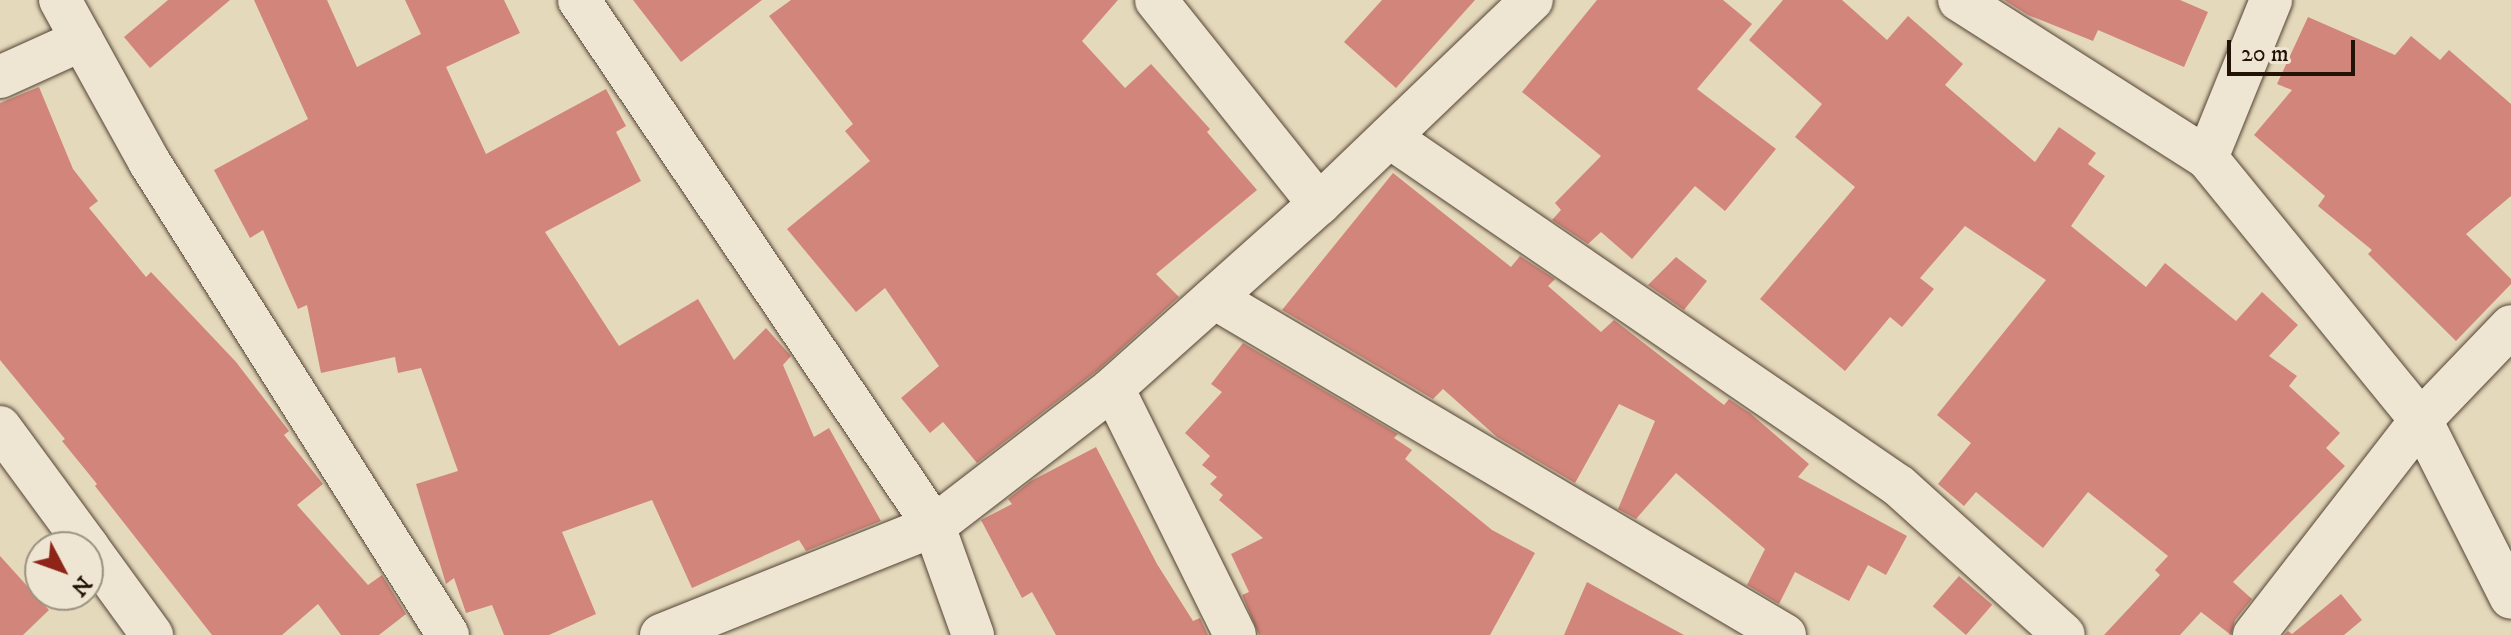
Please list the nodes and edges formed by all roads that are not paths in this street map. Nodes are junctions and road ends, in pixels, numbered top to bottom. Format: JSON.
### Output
{"nodes":[{"id":1,"x":60,"y":0,"type":"edge"},
{"id":2,"x":579,"y":0,"type":"edge"},
{"id":3,"x":1156,"y":0,"type":"edge"},
{"id":4,"x":1532,"y":0,"type":"edge"},
{"id":5,"x":1959,"y":0,"type":"edge"},
{"id":6,"x":2271,"y":0,"type":"edge"},
{"id":7,"x":82,"y":40,"type":"junction"},
{"id":8,"x":0,"y":77,"type":"edge"},
{"id":9,"x":1389,"y":137,"type":"junction"},
{"id":10,"x":2207,"y":158,"type":"junction"},
{"id":11,"x":1319,"y":204,"type":"junction"},
{"id":12,"x":1214,"y":298,"type":"junction"},
{"id":13,"x":2511,"y":326,"type":"edge"},
{"id":14,"x":1113,"y":388,"type":"junction"},
{"id":15,"x":2421,"y":420,"type":"junction"},
{"id":16,"x":0,"y":427,"type":"edge"},
{"id":17,"x":934,"y":526,"type":"junction"},
{"id":18,"x":76,"y":531,"type":"edge"},
{"id":19,"x":104,"y":569,"type":"edge"},
{"id":20,"x":2511,"y":598,"type":"edge"},
{"id":21,"x":152,"y":635,"type":"edge"},
{"id":22,"x":448,"y":635,"type":"edge"},
{"id":23,"x":661,"y":635,"type":"edge"},
{"id":24,"x":973,"y":635,"type":"edge"},
{"id":25,"x":1235,"y":635,"type":"edge"},
{"id":26,"x":1785,"y":635,"type":"edge"},
{"id":27,"x":2064,"y":635,"type":"edge"},
{"id":28,"x":2254,"y":635,"type":"edge"}],
"edges":[{"from":1,"to":7,"type":"street"},
{"from":2,"to":17,"type":"street"},
{"from":3,"to":11,"type":"street"},
{"from":4,"to":9,"type":"street"},
{"from":5,"to":10,"type":"street"},
{"from":6,"to":10,"type":"street"},
{"from":7,"to":8,"type":"street"},
{"from":7,"to":22,"type":"street"},
{"from":9,"to":11,"type":"street"},
{"from":9,"to":27,"type":"street"},
{"from":10,"to":15,"type":"street"},
{"from":11,"to":12,"type":"street"},
{"from":12,"to":14,"type":"street"},
{"from":12,"to":26,"type":"street"},
{"from":13,"to":15,"type":"street"},
{"from":14,"to":17,"type":"street"},
{"from":14,"to":25,"type":"street"},
{"from":15,"to":20,"type":"street"},
{"from":15,"to":28,"type":"street"},
{"from":16,"to":18,"type":"street"},
{"from":17,"to":23,"type":"street"},
{"from":17,"to":24,"type":"street"},
{"from":19,"to":21,"type":"street"}]}
